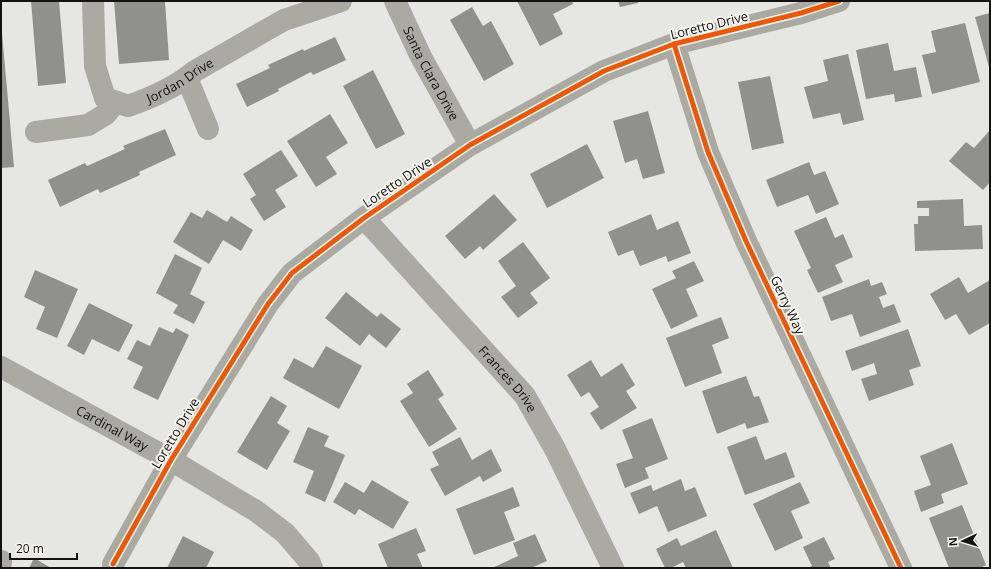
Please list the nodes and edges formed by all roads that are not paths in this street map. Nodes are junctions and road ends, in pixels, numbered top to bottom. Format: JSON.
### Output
{"nodes":[{"id":1,"x":93,"y":1,"type":"edge"},
{"id":2,"x":341,"y":1,"type":"edge"},
{"id":3,"x":395,"y":1,"type":"edge"},
{"id":4,"x":840,"y":1,"type":"edge"},
{"id":5,"x":674,"y":44,"type":"junction"},
{"id":6,"x":187,"y":78,"type":"junction"},
{"id":7,"x":116,"y":102,"type":"junction"},
{"id":8,"x":208,"y":129,"type":"dead end"},
{"id":9,"x":36,"y":132,"type":"dead end"},
{"id":10,"x":470,"y":144,"type":"junction"},
{"id":11,"x":364,"y":218,"type":"junction"},
{"id":12,"x":1,"y":367,"type":"edge"},
{"id":13,"x":171,"y":460,"type":"junction"},
{"id":14,"x":113,"y":564,"type":"dead end"},
{"id":15,"x":312,"y":568,"type":"edge"},
{"id":16,"x":613,"y":568,"type":"edge"},
{"id":17,"x":901,"y":568,"type":"edge"}],
"edges":[{"from":1,"to":7,"type":"street"},
{"from":2,"to":6,"type":"street","name":"Jordan Drive"},
{"from":3,"to":10,"type":"street","name":"Santa Clara Drive"},
{"from":4,"to":5,"type":"street","name":"Loretto Drive"},
{"from":5,"to":10,"type":"street","name":"Loretto Drive"},
{"from":5,"to":17,"type":"street","name":"Gerry Way"},
{"from":6,"to":7,"type":"street","name":"Jordan Drive"},
{"from":6,"to":8,"type":"street"},
{"from":7,"to":9,"type":"street"},
{"from":10,"to":11,"type":"street","name":"Loretto Drive"},
{"from":11,"to":13,"type":"street","name":"Loretto Drive"},
{"from":11,"to":16,"type":"street","name":"Frances Drive"},
{"from":12,"to":13,"type":"street","name":"Cardinal Way"},
{"from":13,"to":14,"type":"street","name":"Loretto Drive"},
{"from":13,"to":15,"type":"street","name":"Cardinal Way"}]}
